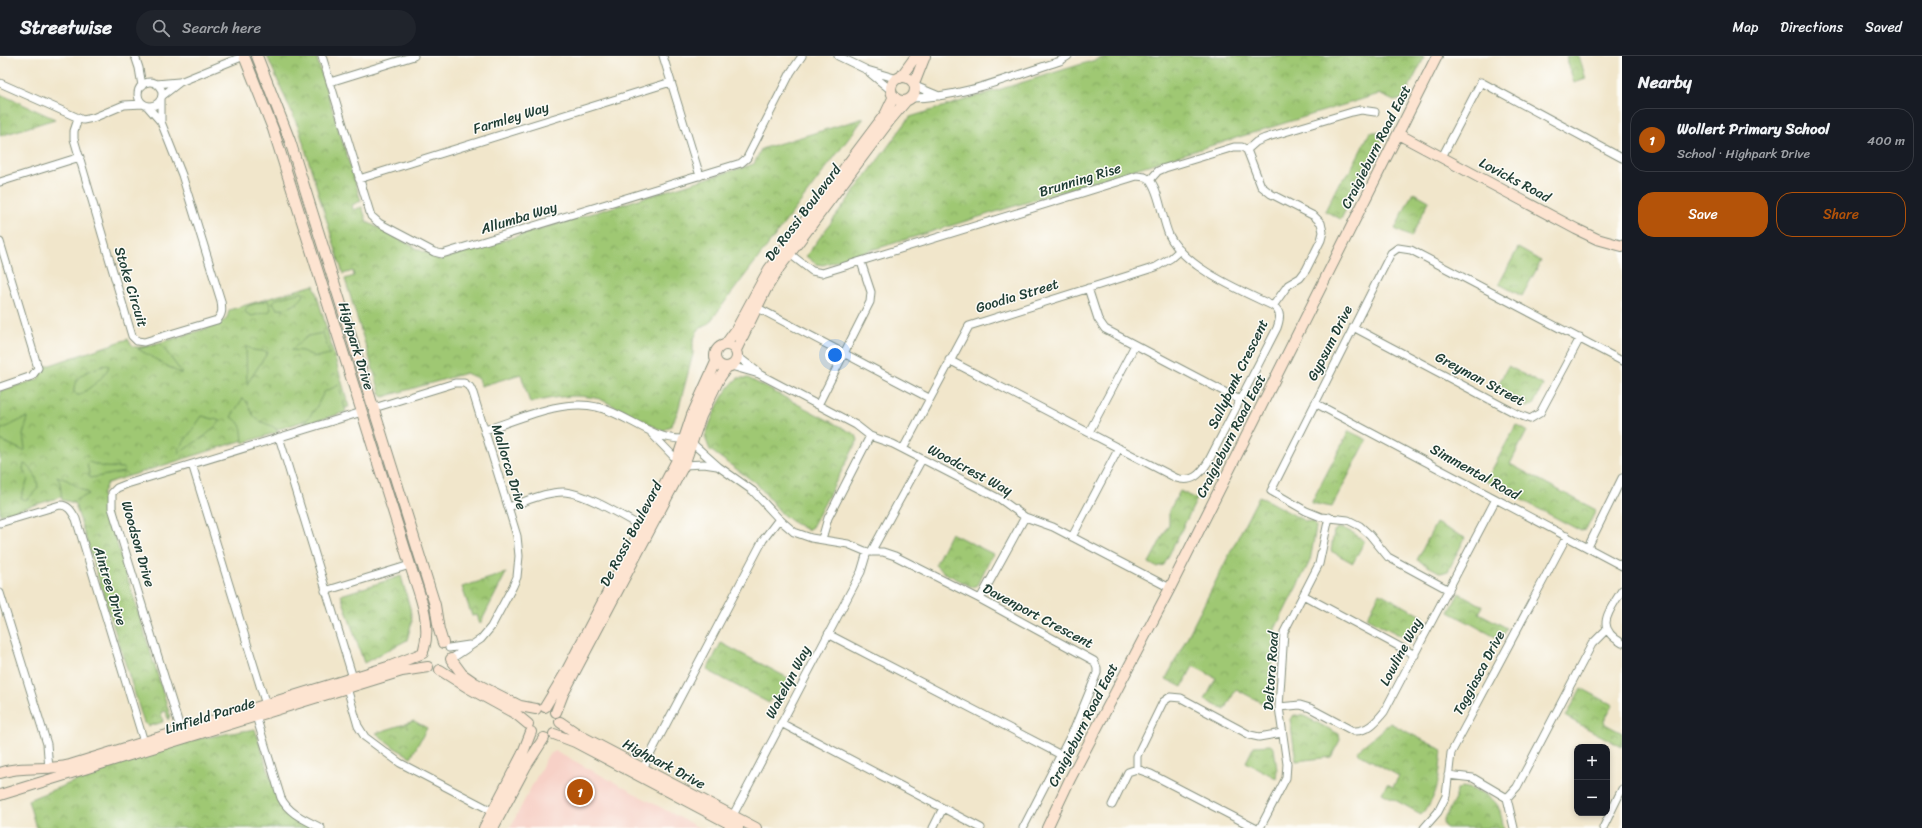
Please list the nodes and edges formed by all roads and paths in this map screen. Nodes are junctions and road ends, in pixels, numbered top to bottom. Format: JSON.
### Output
{"nodes":[{"id":1,"x":134,"y":56,"type":"edge"},
{"id":2,"x":244,"y":56,"type":"edge"},
{"id":3,"x":257,"y":56,"type":"edge"},
{"id":4,"x":322,"y":56,"type":"edge"},
{"id":5,"x":414,"y":56,"type":"edge"},
{"id":6,"x":663,"y":56,"type":"edge"},
{"id":7,"x":796,"y":56,"type":"edge"},
{"id":8,"x":802,"y":56,"type":"edge"},
{"id":9,"x":838,"y":56,"type":"edge"},
{"id":10,"x":916,"y":56,"type":"edge"},
{"id":11,"x":925,"y":56,"type":"edge"},
{"id":12,"x":1068,"y":56,"type":"edge"},
{"id":13,"x":1437,"y":56,"type":"edge"},
{"id":14,"x":139,"y":68,"type":"junction"},
{"id":15,"x":867,"y":70,"type":"junction"},
{"id":16,"x":790,"y":72,"type":"junction"},
{"id":17,"x":899,"y":78,"type":"junction"},
{"id":18,"x":180,"y":82,"type":"junction"},
{"id":19,"x":330,"y":82,"type":"junction"},
{"id":20,"x":671,"y":82,"type":"junction"},
{"id":21,"x":0,"y":83,"type":"edge"},
{"id":22,"x":155,"y":83,"type":"junction"},
{"id":23,"x":914,"y":85,"type":"junction"},
{"id":24,"x":140,"y":89,"type":"junction"},
{"id":25,"x":893,"y":94,"type":"junction"},
{"id":26,"x":939,"y":96,"type":"junction"},
{"id":27,"x":162,"y":98,"type":"junction"},
{"id":28,"x":909,"y":99,"type":"junction"},
{"id":29,"x":124,"y":105,"type":"junction"},
{"id":30,"x":145,"y":105,"type":"junction"},
{"id":31,"x":1375,"y":112,"type":"dead end"},
{"id":32,"x":78,"y":119,"type":"junction"},
{"id":33,"x":161,"y":122,"type":"junction"},
{"id":34,"x":1398,"y":134,"type":"junction"},
{"id":35,"x":1247,"y":150,"type":"junction"},
{"id":36,"x":80,"y":157,"type":"junction"},
{"id":37,"x":1442,"y":157,"type":"junction"},
{"id":38,"x":1622,"y":158,"type":"edge"},
{"id":39,"x":700,"y":176,"type":"junction"},
{"id":40,"x":359,"y":179,"type":"junction"},
{"id":41,"x":1150,"y":180,"type":"junction"},
{"id":42,"x":0,"y":182,"type":"edge"},
{"id":43,"x":0,"y":242,"type":"edge"},
{"id":44,"x":1622,"y":246,"type":"edge"},
{"id":45,"x":1180,"y":250,"type":"junction"},
{"id":46,"x":790,"y":254,"type":"junction"},
{"id":47,"x":861,"y":262,"type":"junction"},
{"id":48,"x":1088,"y":288,"type":"junction"},
{"id":49,"x":1273,"y":306,"type":"junction"},
{"id":50,"x":756,"y":307,"type":"junction"},
{"id":51,"x":1353,"y":327,"type":"junction"},
{"id":52,"x":1580,"y":338,"type":"junction"},
{"id":53,"x":725,"y":345,"type":"junction"},
{"id":54,"x":1135,"y":345,"type":"junction"},
{"id":55,"x":736,"y":353,"type":"junction"},
{"id":56,"x":844,"y":354,"type":"junction"},
{"id":57,"x":950,"y":360,"type":"junction"},
{"id":58,"x":1622,"y":361,"type":"edge"},
{"id":59,"x":716,"y":362,"type":"junction"},
{"id":60,"x":729,"y":367,"type":"junction"},
{"id":61,"x":759,"y":374,"type":"junction"},
{"id":62,"x":0,"y":387,"type":"edge"},
{"id":63,"x":929,"y":398,"type":"junction"},
{"id":64,"x":1240,"y":400,"type":"junction"},
{"id":65,"x":1315,"y":403,"type":"junction"},
{"id":66,"x":818,"y":404,"type":"junction"},
{"id":67,"x":374,"y":408,"type":"junction"},
{"id":68,"x":362,"y":412,"type":"junction"},
{"id":69,"x":485,"y":430,"type":"junction"},
{"id":70,"x":649,"y":431,"type":"junction"},
{"id":71,"x":1089,"y":432,"type":"junction"},
{"id":72,"x":870,"y":436,"type":"junction"},
{"id":73,"x":279,"y":437,"type":"junction"},
{"id":74,"x":688,"y":441,"type":"junction"},
{"id":75,"x":1119,"y":448,"type":"junction"},
{"id":76,"x":903,"y":449,"type":"junction"},
{"id":77,"x":922,"y":459,"type":"junction"},
{"id":78,"x":680,"y":462,"type":"junction"},
{"id":79,"x":192,"y":464,"type":"junction"},
{"id":80,"x":719,"y":467,"type":"junction"},
{"id":81,"x":1622,"y":478,"type":"edge"},
{"id":82,"x":1496,"y":499,"type":"junction"},
{"id":83,"x":508,"y":507,"type":"junction"},
{"id":84,"x":1025,"y":517,"type":"junction"},
{"id":85,"x":1329,"y":517,"type":"junction"},
{"id":86,"x":779,"y":519,"type":"junction"},
{"id":87,"x":0,"y":523,"type":"edge"},
{"id":88,"x":642,"y":527,"type":"junction"},
{"id":89,"x":1567,"y":536,"type":"junction"},
{"id":90,"x":1072,"y":537,"type":"junction"},
{"id":91,"x":822,"y":539,"type":"junction"},
{"id":92,"x":1588,"y":547,"type":"junction"},
{"id":93,"x":869,"y":552,"type":"junction"},
{"id":94,"x":410,"y":565,"type":"junction"},
{"id":95,"x":1622,"y":566,"type":"edge"},
{"id":96,"x":1170,"y":588,"type":"junction"},
{"id":97,"x":1449,"y":590,"type":"junction"},
{"id":98,"x":1622,"y":590,"type":"edge"},
{"id":99,"x":326,"y":591,"type":"junction"},
{"id":100,"x":0,"y":593,"type":"edge"},
{"id":101,"x":1303,"y":595,"type":"junction"},
{"id":102,"x":980,"y":599,"type":"junction"},
{"id":103,"x":1606,"y":630,"type":"junction"},
{"id":104,"x":828,"y":634,"type":"junction"},
{"id":105,"x":475,"y":643,"type":"junction"},
{"id":106,"x":1622,"y":643,"type":"edge"},
{"id":107,"x":446,"y":645,"type":"junction"},
{"id":108,"x":424,"y":651,"type":"junction"},
{"id":109,"x":1415,"y":655,"type":"junction"},
{"id":110,"x":451,"y":659,"type":"junction"},
{"id":111,"x":428,"y":668,"type":"junction"},
{"id":112,"x":440,"y":670,"type":"junction"},
{"id":113,"x":353,"y":678,"type":"junction"},
{"id":114,"x":347,"y":688,"type":"junction"},
{"id":115,"x":266,"y":705,"type":"junction"},
{"id":116,"x":1279,"y":707,"type":"junction"},
{"id":117,"x":540,"y":708,"type":"junction"},
{"id":118,"x":256,"y":716,"type":"junction"},
{"id":119,"x":558,"y":717,"type":"junction"},
{"id":120,"x":781,"y":723,"type":"junction"},
{"id":121,"x":530,"y":728,"type":"junction"},
{"id":122,"x":1282,"y":733,"type":"junction"},
{"id":123,"x":554,"y":734,"type":"junction"},
{"id":124,"x":182,"y":735,"type":"junction"},
{"id":125,"x":544,"y":738,"type":"junction"},
{"id":126,"x":144,"y":742,"type":"junction"},
{"id":127,"x":1061,"y":755,"type":"junction"},
{"id":128,"x":49,"y":769,"type":"junction"},
{"id":129,"x":1137,"y":769,"type":"junction"},
{"id":130,"x":641,"y":772,"type":"junction"},
{"id":131,"x":0,"y":773,"type":"edge"},
{"id":132,"x":1448,"y":775,"type":"junction"},
{"id":133,"x":1622,"y":789,"type":"edge"},
{"id":134,"x":0,"y":795,"type":"edge"},
{"id":135,"x":1507,"y":798,"type":"junction"},
{"id":136,"x":1112,"y":804,"type":"dead end"},
{"id":137,"x":944,"y":808,"type":"junction"},
{"id":138,"x":492,"y":811,"type":"junction"},
{"id":139,"x":733,"y":822,"type":"edge"},
{"id":140,"x":1426,"y":827,"type":"edge"},
{"id":141,"x":321,"y":828,"type":"edge"},
{"id":142,"x":484,"y":828,"type":"edge"},
{"id":143,"x":493,"y":828,"type":"edge"},
{"id":144,"x":756,"y":828,"type":"edge"},
{"id":145,"x":933,"y":828,"type":"edge"},
{"id":146,"x":981,"y":828,"type":"edge"},
{"id":147,"x":1024,"y":828,"type":"edge"},
{"id":148,"x":1047,"y":828,"type":"edge"},
{"id":149,"x":1255,"y":828,"type":"edge"},
{"id":150,"x":1260,"y":828,"type":"edge"},
{"id":151,"x":1514,"y":828,"type":"edge"},
{"id":152,"x":1603,"y":828,"type":"edge"}],
"edges":[{"from":1,"to":14,"type":"street"},
{"from":2,"to":18,"type":"street"},
{"from":2,"to":68,"type":"street","name":"Highpark Drive"},
{"from":3,"to":67,"type":"street","name":"Highpark Drive"},
{"from":4,"to":19,"type":"street","name":"Allumba Way"},
{"from":5,"to":19,"type":"street"},
{"from":6,"to":20,"type":"street"},
{"from":7,"to":16,"type":"street","name":"Allumba Way"},
{"from":8,"to":16,"type":"street","name":"Allumba Way"},
{"from":9,"to":15,"type":"street"},
{"from":10,"to":17,"type":"street"},
{"from":11,"to":23,"type":"street"},
{"from":12,"to":26,"type":"street"},
{"from":13,"to":34,"type":"street","name":"Craigieburn Road East"},
{"from":14,"to":22,"type":"street"},
{"from":14,"to":24,"type":"street"},
{"from":15,"to":17,"type":"street"},
{"from":15,"to":25,"type":"street"},
{"from":16,"to":39,"type":"street","name":"Allumba Way"},
{"from":17,"to":23,"type":"street"},
{"from":17,"to":25,"type":"street"},
{"from":18,"to":22,"type":"street"},
{"from":18,"to":27,"type":"street"},
{"from":19,"to":40,"type":"street","name":"Allumba Way"},
{"from":20,"to":39,"type":"street"},
{"from":20,"to":40,"type":"street","name":"Farmley Way"},
{"from":21,"to":32,"type":"street"},
{"from":22,"to":24,"type":"street"},
{"from":22,"to":27,"type":"street"},
{"from":23,"to":26,"type":"street"},
{"from":23,"to":28,"type":"street"},
{"from":24,"to":29,"type":"street"},
{"from":24,"to":30,"type":"street"},
{"from":25,"to":28,"type":"street"},
{"from":25,"to":53,"type":"street","name":"De Rossi Boulevard"},
{"from":26,"to":28,"type":"street"},
{"from":27,"to":30,"type":"street"},
{"from":27,"to":33,"type":"street","name":"Stoke Circuit"},
{"from":28,"to":46,"type":"street","name":"De Rossi Boulevard"},
{"from":29,"to":30,"type":"street"},
{"from":29,"to":32,"type":"street"},
{"from":30,"to":33,"type":"street","name":"Stoke Circuit"},
{"from":31,"to":35,"type":"street"},
{"from":32,"to":36,"type":"street","name":"Stoke Circuit"},
{"from":33,"to":36,"type":"street","name":"Stoke Circuit"},
{"from":34,"to":37,"type":"street","name":"Lovicks Road"},
{"from":34,"to":96,"type":"street","name":"Craigieburn Road East"},
{"from":35,"to":41,"type":"street"},
{"from":35,"to":49,"type":"street","name":"Sallybank Crescent"},
{"from":36,"to":42,"type":"street"},
{"from":37,"to":38,"type":"street"},
{"from":37,"to":44,"type":"street","name":"Lovicks Road"},
{"from":39,"to":40,"type":"street","name":"Allumba Way"},
{"from":41,"to":45,"type":"street"},
{"from":41,"to":47,"type":"street","name":"Brunning Rise"},
{"from":43,"to":62,"type":"street"},
{"from":45,"to":48,"type":"street","name":"Goodia Street"},
{"from":45,"to":49,"type":"street"},
{"from":46,"to":47,"type":"street","name":"Brunning Rise"},
{"from":46,"to":50,"type":"street","name":"De Rossi Boulevard"},
{"from":47,"to":56,"type":"street"},
{"from":48,"to":54,"type":"street"},
{"from":48,"to":57,"type":"street","name":"Goodia Street"},
{"from":49,"to":64,"type":"street","name":"Sallybank Crescent"},
{"from":50,"to":55,"type":"street","name":"De Rossi Boulevard"},
{"from":50,"to":56,"type":"street"},
{"from":51,"to":52,"type":"street","name":"Gypsum Drive"},
{"from":51,"to":52,"type":"street","name":"Greyman Street"},
{"from":51,"to":65,"type":"street","name":"Gypsum Drive"},
{"from":52,"to":58,"type":"street","name":"Gypsum Drive"},
{"from":53,"to":55,"type":"street"},
{"from":53,"to":59,"type":"street"},
{"from":54,"to":64,"type":"street"},
{"from":54,"to":71,"type":"street"},
{"from":55,"to":60,"type":"street"},
{"from":55,"to":61,"type":"street","name":"Woodcrest Way"},
{"from":56,"to":63,"type":"street"},
{"from":56,"to":66,"type":"street"},
{"from":57,"to":63,"type":"street","name":"Goodia Street"},
{"from":57,"to":71,"type":"street"},
{"from":59,"to":60,"type":"street"},
{"from":59,"to":74,"type":"street","name":"De Rossi Boulevard"},
{"from":60,"to":61,"type":"street","name":"Woodcrest Way"},
{"from":60,"to":74,"type":"street","name":"De Rossi Boulevard"},
{"from":61,"to":66,"type":"street","name":"Woodcrest Way"},
{"from":63,"to":76,"type":"street","name":"Goodia Street"},
{"from":64,"to":75,"type":"street","name":"Sallybank Crescent"},
{"from":65,"to":82,"type":"street","name":"Simmental Road"},
{"from":65,"to":85,"type":"street","name":"Gypsum Drive"},
{"from":66,"to":72,"type":"street","name":"Woodcrest Way"},
{"from":67,"to":69,"type":"street","name":"Mallorca Drive"},
{"from":67,"to":107,"type":"street","name":"Highpark Drive"},
{"from":68,"to":73,"type":"street","name":"Woodson Drive"},
{"from":68,"to":94,"type":"street","name":"Highpark Drive"},
{"from":69,"to":70,"type":"street"},
{"from":69,"to":83,"type":"street","name":"Mallorca Drive"},
{"from":70,"to":74,"type":"street"},
{"from":70,"to":78,"type":"street"},
{"from":71,"to":75,"type":"street"},
{"from":72,"to":76,"type":"street","name":"Woodcrest Way"},
{"from":72,"to":91,"type":"street"},
{"from":73,"to":79,"type":"street","name":"Woodson Drive"},
{"from":73,"to":99,"type":"street"},
{"from":74,"to":78,"type":"street","name":"De Rossi Boulevard"},
{"from":74,"to":80,"type":"street","name":"Davenport Crescent"},
{"from":75,"to":90,"type":"street"},
{"from":76,"to":77,"type":"street","name":"Woodcrest Way"},
{"from":77,"to":84,"type":"street","name":"Woodcrest Way"},
{"from":77,"to":93,"type":"street","name":"Wakelyn Way"},
{"from":78,"to":80,"type":"street"},
{"from":78,"to":88,"type":"street","name":"De Rossi Boulevard"},
{"from":78,"to":119,"type":"street","name":"De Rossi Boulevard"},
{"from":79,"to":115,"type":"street"},
{"from":79,"to":124,"type":"street","name":"Woodson Drive"},
{"from":80,"to":86,"type":"street","name":"Davenport Crescent"},
{"from":81,"to":92,"type":"street"},
{"from":82,"to":89,"type":"street","name":"Simmental Road"},
{"from":82,"to":97,"type":"street","name":"Lowline Way"},
{"from":83,"to":88,"type":"street"},
{"from":83,"to":105,"type":"street","name":"Mallorca Drive"},
{"from":84,"to":90,"type":"street","name":"Woodcrest Way"},
{"from":84,"to":102,"type":"street"},
{"from":85,"to":97,"type":"street","name":"Gypsum Drive"},
{"from":85,"to":101,"type":"street","name":"Deltora Road"},
{"from":86,"to":91,"type":"street","name":"Davenport Crescent"},
{"from":86,"to":130,"type":"street"},
{"from":87,"to":126,"type":"street","name":"Aintree Drive"},
{"from":88,"to":117,"type":"street","name":"De Rossi Boulevard"},
{"from":89,"to":92,"type":"street","name":"Simmental Road"},
{"from":89,"to":132,"type":"street","name":"Taggiasca Drive"},
{"from":90,"to":96,"type":"street","name":"Woodcrest Way"},
{"from":91,"to":93,"type":"street","name":"Davenport Crescent"},
{"from":92,"to":95,"type":"street","name":"Simmental Road"},
{"from":93,"to":102,"type":"street","name":"Davenport Crescent"},
{"from":93,"to":104,"type":"street","name":"Wakelyn Way"},
{"from":94,"to":99,"type":"street"},
{"from":94,"to":108,"type":"street","name":"Highpark Drive"},
{"from":96,"to":148,"type":"street","name":"Craigieburn Road East"},
{"from":97,"to":109,"type":"street","name":"Lowline Way"},
{"from":98,"to":103,"type":"street"},
{"from":99,"to":113,"type":"street"},
{"from":100,"to":128,"type":"street"},
{"from":101,"to":109,"type":"street"},
{"from":101,"to":116,"type":"street","name":"Deltora Road"},
{"from":102,"to":127,"type":"street","name":"Davenport Crescent"},
{"from":103,"to":106,"type":"street"},
{"from":103,"to":135,"type":"street"},
{"from":104,"to":120,"type":"street","name":"Wakelyn Way"},
{"from":104,"to":127,"type":"street"},
{"from":105,"to":107,"type":"street"},
{"from":105,"to":110,"type":"street","name":"Mallorca Drive"},
{"from":107,"to":108,"type":"street"},
{"from":107,"to":110,"type":"street"},
{"from":108,"to":111,"type":"street"},
{"from":108,"to":113,"type":"street","name":"Linfield Parade"},
{"from":109,"to":116,"type":"street","name":"Lowline Way"},
{"from":110,"to":112,"type":"street"},
{"from":110,"to":117,"type":"street"},
{"from":111,"to":112,"type":"street"},
{"from":111,"to":114,"type":"street","name":"Linfield Parade"},
{"from":112,"to":121,"type":"street"},
{"from":113,"to":115,"type":"street","name":"Linfield Parade"},
{"from":114,"to":118,"type":"street","name":"Linfield Parade"},
{"from":114,"to":138,"type":"street"},
{"from":115,"to":124,"type":"street","name":"Linfield Parade"},
{"from":116,"to":122,"type":"street","name":"Deltora Road"},
{"from":117,"to":119,"type":"street"},
{"from":117,"to":121,"type":"street"},
{"from":118,"to":124,"type":"street","name":"Linfield Parade"},
{"from":118,"to":141,"type":"street"},
{"from":119,"to":123,"type":"street"},
{"from":119,"to":130,"type":"street","name":"Highpark Drive"},
{"from":120,"to":137,"type":"street"},
{"from":120,"to":139,"type":"street","name":"Wakelyn Way"},
{"from":121,"to":125,"type":"street"},
{"from":121,"to":138,"type":"street"},
{"from":122,"to":129,"type":"street"},
{"from":122,"to":150,"type":"street","name":"Deltora Road"},
{"from":123,"to":125,"type":"street"},
{"from":123,"to":130,"type":"street","name":"Highpark Drive"},
{"from":124,"to":126,"type":"street","name":"Linfield Parade"},
{"from":124,"to":134,"type":"street","name":"Linfield Parade"},
{"from":125,"to":143,"type":"street"},
{"from":126,"to":128,"type":"street","name":"Linfield Parade"},
{"from":127,"to":147,"type":"street","name":"Davenport Crescent"},
{"from":128,"to":131,"type":"street","name":"Linfield Parade"},
{"from":129,"to":136,"type":"street"},
{"from":129,"to":149,"type":"street"},
{"from":130,"to":139,"type":"street","name":"Highpark Drive"},
{"from":132,"to":135,"type":"street"},
{"from":132,"to":140,"type":"street","name":"Taggiasca Drive"},
{"from":133,"to":152,"type":"street"},
{"from":135,"to":151,"type":"street"},
{"from":137,"to":145,"type":"street"},
{"from":137,"to":146,"type":"street"},
{"from":138,"to":142,"type":"street"},
{"from":139,"to":144,"type":"street","name":"Highpark Drive"}]}
